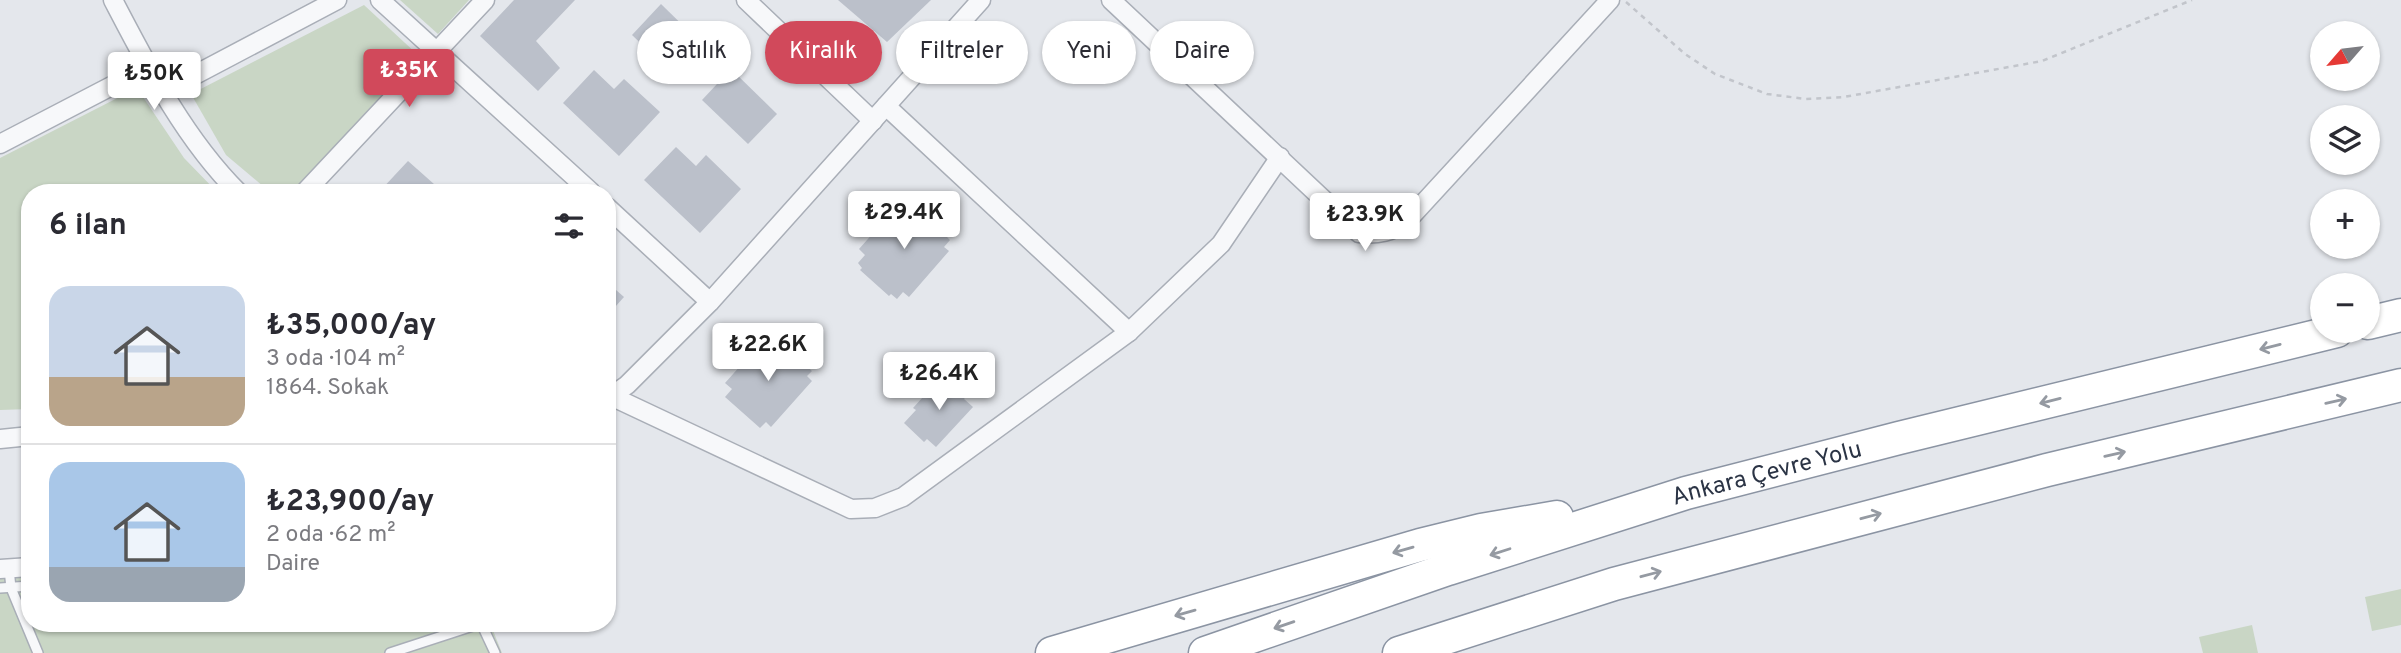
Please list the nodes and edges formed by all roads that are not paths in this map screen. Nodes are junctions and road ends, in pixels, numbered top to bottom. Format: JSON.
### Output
{"nodes":[{"id":1,"x":113,"y":0,"type":"edge"},
{"id":2,"x":337,"y":0,"type":"edge"},
{"id":3,"x":380,"y":0,"type":"edge"},
{"id":4,"x":485,"y":0,"type":"edge"},
{"id":5,"x":746,"y":0,"type":"edge"},
{"id":6,"x":981,"y":0,"type":"edge"},
{"id":7,"x":1111,"y":0,"type":"edge"},
{"id":8,"x":1610,"y":0,"type":"edge"},
{"id":9,"x":437,"y":51,"type":"junction"},
{"id":10,"x":148,"y":67,"type":"junction"},
{"id":11,"x":162,"y":89,"type":"junction"},
{"id":12,"x":886,"y":106,"type":"junction"},
{"id":13,"x":873,"y":121,"type":"junction"},
{"id":14,"x":0,"y":144,"type":"edge"},
{"id":15,"x":1280,"y":157,"type":"junction"},
{"id":16,"x":230,"y":184,"type":"edge"},
{"id":17,"x":312,"y":184,"type":"edge"},
{"id":18,"x":582,"y":184,"type":"edge"},
{"id":19,"x":616,"y":215,"type":"edge"},
{"id":20,"x":710,"y":302,"type":"junction"},
{"id":21,"x":2401,"y":315,"type":"edge"},
{"id":22,"x":2380,"y":320,"type":"edge"},
{"id":23,"x":1129,"y":332,"type":"junction"},
{"id":24,"x":2310,"y":338,"type":"edge"},
{"id":25,"x":2401,"y":385,"type":"edge"},
{"id":26,"x":616,"y":392,"type":"edge"},
{"id":27,"x":616,"y":401,"type":"edge"},
{"id":28,"x":21,"y":437,"type":"edge"},
{"id":29,"x":0,"y":439,"type":"edge"},
{"id":30,"x":1686,"y":493,"type":"junction"},
{"id":31,"x":4,"y":569,"type":"edge"},
{"id":32,"x":1614,"y":584,"type":"junction"},
{"id":33,"x":21,"y":587,"type":"edge"},
{"id":34,"x":0,"y":588,"type":"edge"},
{"id":35,"x":11,"y":588,"type":"junction"},
{"id":36,"x":21,"y":612,"type":"edge"},
{"id":37,"x":29,"y":632,"type":"edge"},
{"id":38,"x":454,"y":632,"type":"edge"},
{"id":39,"x":486,"y":632,"type":"edge"},
{"id":40,"x":38,"y":653,"type":"edge"},
{"id":41,"x":390,"y":653,"type":"edge"},
{"id":42,"x":495,"y":653,"type":"edge"},
{"id":43,"x":1052,"y":653,"type":"edge"},
{"id":44,"x":1205,"y":653,"type":"edge"},
{"id":45,"x":1399,"y":653,"type":"edge"},
{"id":46,"x":1465,"y":653,"type":"edge"}],
"edges":[{"from":1,"to":10,"type":"street"},
{"from":2,"to":11,"type":"street"},
{"from":3,"to":9,"type":"street"},
{"from":4,"to":9,"type":"street"},
{"from":5,"to":13,"type":"street"},
{"from":6,"to":12,"type":"street"},
{"from":7,"to":15,"type":"street"},
{"from":8,"to":15,"type":"street"},
{"from":9,"to":17,"type":"street"},
{"from":9,"to":18,"type":"street"},
{"from":10,"to":11,"type":"street"},
{"from":10,"to":14,"type":"street"},
{"from":11,"to":16,"type":"street"},
{"from":12,"to":13,"type":"street"},
{"from":12,"to":23,"type":"street"},
{"from":13,"to":20,"type":"street"},
{"from":15,"to":23,"type":"street"},
{"from":19,"to":20,"type":"street"},
{"from":20,"to":26,"type":"street"},
{"from":21,"to":22,"type":"highway"},
{"from":23,"to":27,"type":"street"},
{"from":24,"to":30,"type":"highway","name":"Ankara Çevre Yolu","one_way":true},
{"from":32,"to":25,"type":"highway","one_way":true},
{"from":28,"to":29,"type":"street"},
{"from":30,"to":43,"type":"highway","one_way":true},
{"from":30,"to":44,"type":"highway","name":"Ankara Çevre Yolu","one_way":true},
{"from":31,"to":35,"type":"lane"},
{"from":32,"to":45,"type":"highway"},
{"from":32,"to":46,"type":"highway"},
{"from":33,"to":35,"type":"lane"},
{"from":34,"to":35,"type":"lane"},
{"from":35,"to":36,"type":"lane"},
{"from":37,"to":40,"type":"lane"},
{"from":38,"to":41,"type":"lane"},
{"from":39,"to":42,"type":"lane"}]}
